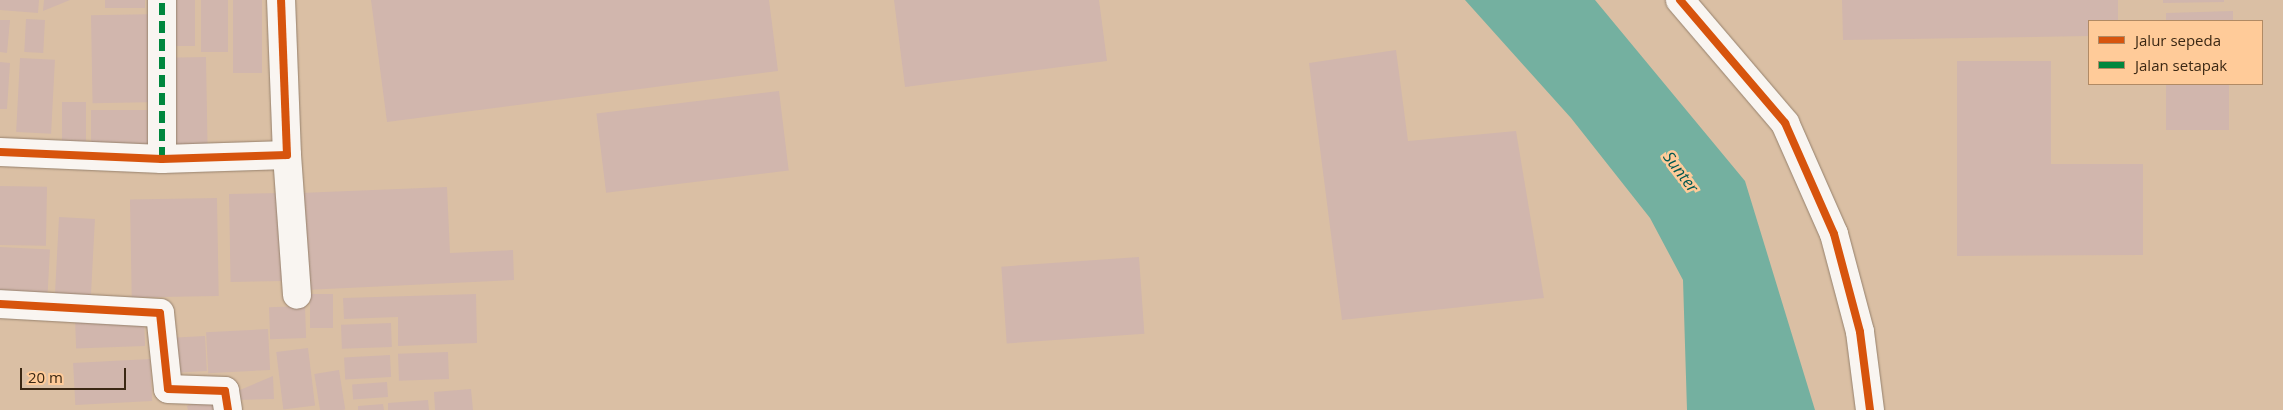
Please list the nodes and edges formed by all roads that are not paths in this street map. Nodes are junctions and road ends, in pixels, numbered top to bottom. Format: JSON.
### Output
{"nodes":[{"id":1,"x":162,"y":0,"type":"edge"},
{"id":2,"x":281,"y":0,"type":"edge"},
{"id":3,"x":1680,"y":0,"type":"edge"},
{"id":4,"x":0,"y":152,"type":"edge"},
{"id":5,"x":288,"y":155,"type":"junction"},
{"id":6,"x":162,"y":159,"type":"junction"},
{"id":7,"x":297,"y":295,"type":"dead end"},
{"id":8,"x":0,"y":304,"type":"edge"},
{"id":9,"x":228,"y":410,"type":"edge"},
{"id":10,"x":1870,"y":410,"type":"edge"}],
"edges":[{"from":1,"to":6,"type":"street"},
{"from":2,"to":5,"type":"street"},
{"from":3,"to":10,"type":"street"},
{"from":4,"to":6,"type":"street"},
{"from":5,"to":6,"type":"street"},
{"from":5,"to":7,"type":"street"},
{"from":8,"to":9,"type":"street"}]}
